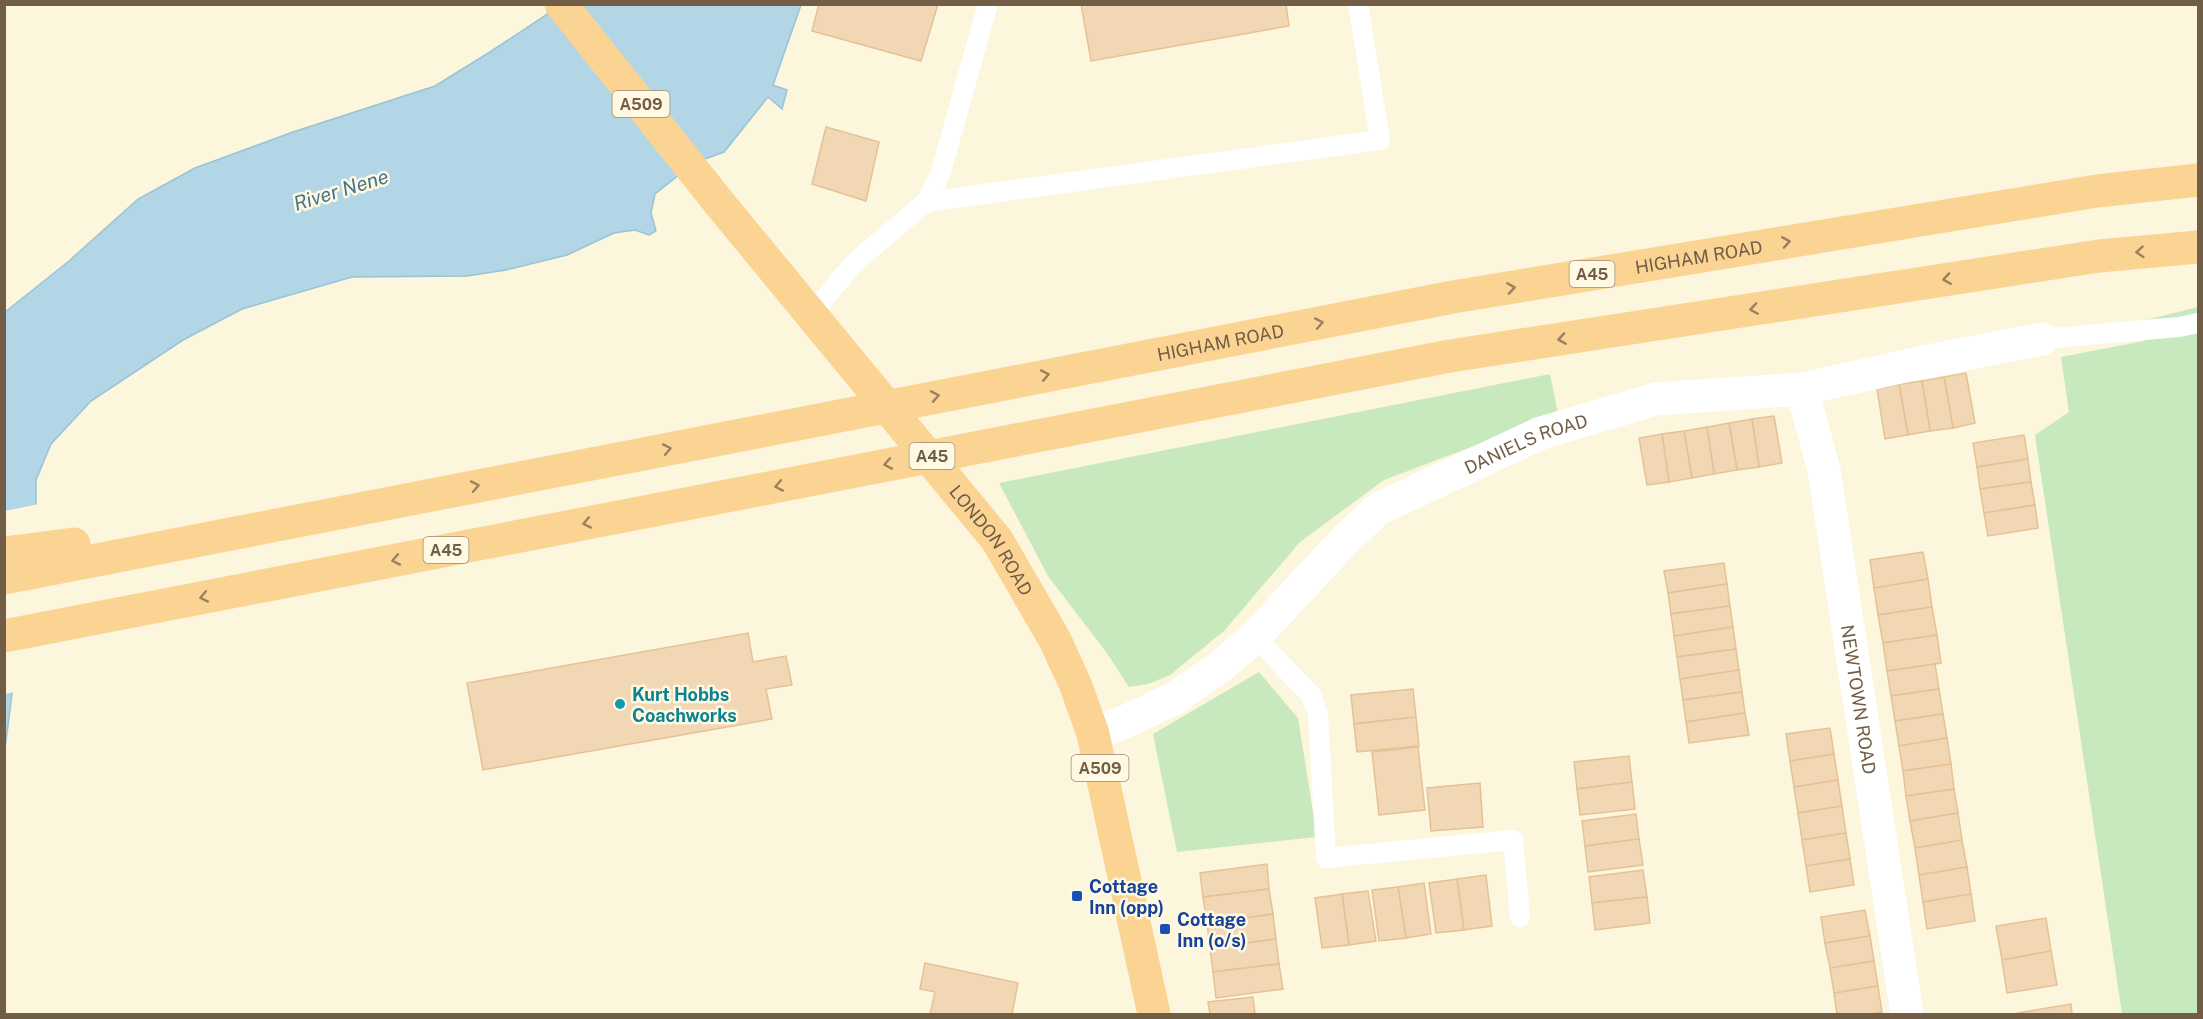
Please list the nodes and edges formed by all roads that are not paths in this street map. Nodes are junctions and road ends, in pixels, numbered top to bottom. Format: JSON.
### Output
{"nodes":[{"id":1,"x":561,"y":4,"type":"edge"},
{"id":2,"x":988,"y":4,"type":"edge"},
{"id":3,"x":1358,"y":4,"type":"edge"},
{"id":4,"x":2199,"y":167,"type":"edge"},
{"id":5,"x":2199,"y":180,"type":"edge"},
{"id":6,"x":2097,"y":190,"type":"junction"},
{"id":7,"x":927,"y":202,"type":"junction"},
{"id":8,"x":2199,"y":247,"type":"edge"},
{"id":9,"x":811,"y":315,"type":"junction"},
{"id":10,"x":2199,"y":323,"type":"edge"},
{"id":11,"x":2042,"y":339,"type":"joint"},
{"id":12,"x":1802,"y":388,"type":"junction"},
{"id":13,"x":4,"y":553,"type":"edge"},
{"id":14,"x":63,"y":556,"type":"junction"},
{"id":15,"x":4,"y":578,"type":"edge"},
{"id":16,"x":4,"y":636,"type":"edge"},
{"id":17,"x":1256,"y":637,"type":"junction"},
{"id":18,"x":1093,"y":734,"type":"junction"},
{"id":19,"x":1520,"y":917,"type":"dead end"},
{"id":20,"x":1154,"y":1014,"type":"edge"},
{"id":21,"x":1907,"y":1014,"type":"edge"}],
"edges":[{"from":1,"to":9,"type":"highway","name":"LONDON ROAD","number":"A509"},
{"from":2,"to":7,"type":"lane"},
{"from":3,"to":7,"type":"lane"},
{"from":4,"to":6,"type":"lane"},
{"from":5,"to":6,"type":"highway","name":"HIGHAM ROAD","number":"A45"},
{"from":14,"to":6,"type":"highway","name":"HIGHAM ROAD","number":"A45","one_way":true},
{"from":7,"to":9,"type":"lane"},
{"from":8,"to":16,"type":"highway","number":"A45","one_way":true},
{"from":9,"to":18,"type":"highway","name":"LONDON ROAD","number":"A509"},
{"from":10,"to":11,"type":"lane"},
{"from":11,"to":12,"type":"street","name":"DANIELS ROAD"},
{"from":12,"to":17,"type":"street","name":"DANIELS ROAD"},
{"from":12,"to":21,"type":"street","name":"NEWTOWN ROAD"},
{"from":13,"to":14,"type":"highway"},
{"from":14,"to":15,"type":"highway","number":"A45"},
{"from":17,"to":18,"type":"street","name":"DANIELS ROAD"},
{"from":17,"to":19,"type":"lane"},
{"from":18,"to":20,"type":"highway","name":"LONDON ROAD","number":"A509"}]}
